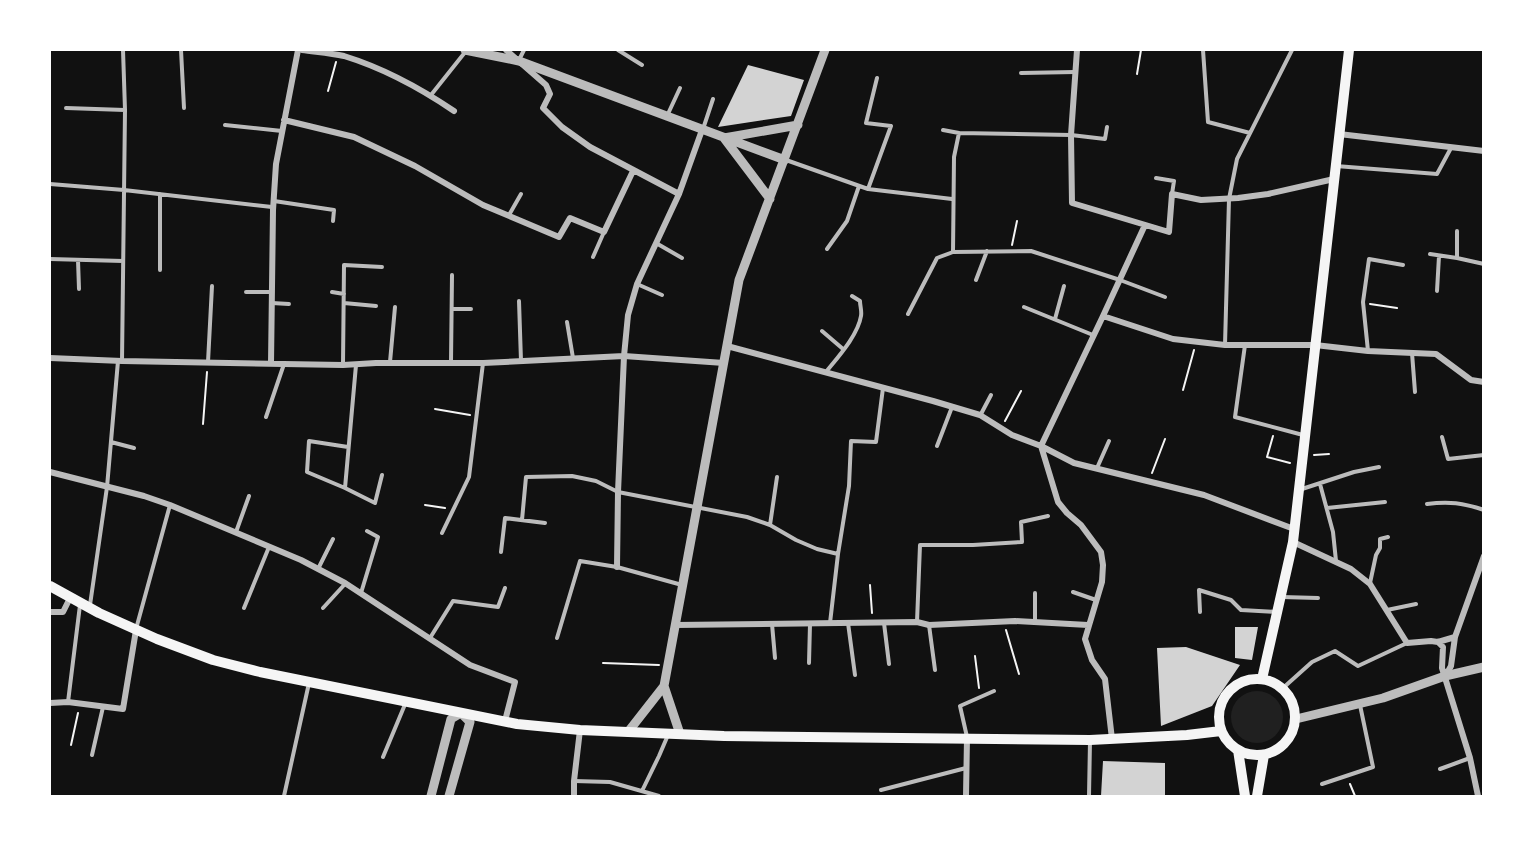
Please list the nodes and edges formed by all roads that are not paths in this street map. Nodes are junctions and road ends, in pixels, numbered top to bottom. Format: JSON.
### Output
{"nodes":[{"id":1,"x":123,"y":50,"type":"edge"},
{"id":2,"x":181,"y":50,"type":"edge"},
{"id":3,"x":300,"y":50,"type":"edge"},
{"id":4,"x":465,"y":50,"type":"edge"},
{"id":5,"x":506,"y":50,"type":"edge"},
{"id":6,"x":524,"y":50,"type":"edge"},
{"id":7,"x":620,"y":50,"type":"edge"},
{"id":8,"x":825,"y":50,"type":"edge"},
{"id":9,"x":1077,"y":50,"type":"edge"},
{"id":10,"x":1203,"y":50,"type":"edge"},
{"id":11,"x":1293,"y":50,"type":"edge"},
{"id":12,"x":1349,"y":50,"type":"edge"},
{"id":13,"x":519,"y":61,"type":"junction"},
{"id":14,"x":642,"y":65,"type":"dead end"},
{"id":15,"x":1076,"y":72,"type":"junction"},
{"id":16,"x":1021,"y":73,"type":"dead end"},
{"id":17,"x":877,"y":78,"type":"dead end"},
{"id":18,"x":680,"y":88,"type":"dead end"},
{"id":19,"x":430,"y":95,"type":"junction"},
{"id":20,"x":713,"y":99,"type":"dead end"},
{"id":21,"x":66,"y":108,"type":"dead end"},
{"id":22,"x":184,"y":108,"type":"dead end"},
{"id":23,"x":125,"y":110,"type":"junction"},
{"id":24,"x":454,"y":111,"type":"dead end"},
{"id":25,"x":666,"y":116,"type":"junction"},
{"id":26,"x":284,"y":120,"type":"junction"},
{"id":27,"x":225,"y":125,"type":"dead end"},
{"id":28,"x":798,"y":125,"type":"junction"},
{"id":29,"x":1107,"y":127,"type":"dead end"},
{"id":30,"x":702,"y":130,"type":"junction"},
{"id":31,"x":943,"y":130,"type":"dead end"},
{"id":32,"x":283,"y":131,"type":"junction"},
{"id":33,"x":959,"y":133,"type":"junction"},
{"id":34,"x":1250,"y":133,"type":"junction"},
{"id":35,"x":1339,"y":134,"type":"junction"},
{"id":36,"x":1071,"y":135,"type":"junction"},
{"id":37,"x":724,"y":138,"type":"junction"},
{"id":38,"x":1451,"y":147,"type":"junction"},
{"id":39,"x":1484,"y":151,"type":"edge"},
{"id":40,"x":785,"y":160,"type":"junction"},
{"id":41,"x":1336,"y":166,"type":"junction"},
{"id":42,"x":633,"y":171,"type":"junction"},
{"id":43,"x":1156,"y":178,"type":"dead end"},
{"id":44,"x":1334,"y":179,"type":"junction"},
{"id":45,"x":50,"y":184,"type":"edge"},
{"id":46,"x":859,"y":186,"type":"junction"},
{"id":47,"x":868,"y":189,"type":"junction"},
{"id":48,"x":124,"y":190,"type":"junction"},
{"id":49,"x":160,"y":194,"type":"junction"},
{"id":50,"x":521,"y":194,"type":"dead end"},
{"id":51,"x":679,"y":194,"type":"junction"},
{"id":52,"x":1172,"y":194,"type":"junction"},
{"id":53,"x":770,"y":199,"type":"junction"},
{"id":54,"x":952,"y":199,"type":"junction"},
{"id":55,"x":1229,"y":199,"type":"junction"},
{"id":56,"x":274,"y":204,"type":"junction"},
{"id":57,"x":509,"y":216,"type":"junction"},
{"id":58,"x":333,"y":221,"type":"dead end"},
{"id":59,"x":1145,"y":225,"type":"junction"},
{"id":60,"x":1457,"y":231,"type":"dead end"},
{"id":61,"x":604,"y":232,"type":"junction"},
{"id":62,"x":656,"y":243,"type":"junction"},
{"id":63,"x":826,"y":249,"type":"dead end"},
{"id":64,"x":987,"y":251,"type":"junction"},
{"id":65,"x":952,"y":252,"type":"junction"},
{"id":66,"x":1430,"y":254,"type":"dead end"},
{"id":67,"x":1439,"y":256,"type":"junction"},
{"id":68,"x":593,"y":257,"type":"dead end"},
{"id":69,"x":682,"y":258,"type":"dead end"},
{"id":70,"x":1457,"y":258,"type":"junction"},
{"id":71,"x":50,"y":259,"type":"edge"},
{"id":72,"x":78,"y":260,"type":"junction"},
{"id":73,"x":123,"y":261,"type":"junction"},
{"id":74,"x":1484,"y":264,"type":"edge"},
{"id":75,"x":1403,"y":265,"type":"dead end"},
{"id":76,"x":382,"y":267,"type":"dead end"},
{"id":77,"x":160,"y":270,"type":"dead end"},
{"id":78,"x":452,"y":275,"type":"dead end"},
{"id":79,"x":976,"y":280,"type":"dead end"},
{"id":80,"x":1120,"y":280,"type":"junction"},
{"id":81,"x":637,"y":284,"type":"junction"},
{"id":82,"x":212,"y":286,"type":"dead end"},
{"id":83,"x":1064,"y":286,"type":"dead end"},
{"id":84,"x":79,"y":290,"type":"dead end"},
{"id":85,"x":1437,"y":291,"type":"dead end"},
{"id":86,"x":246,"y":292,"type":"dead end"},
{"id":87,"x":272,"y":292,"type":"junction"},
{"id":88,"x":332,"y":292,"type":"dead end"},
{"id":89,"x":344,"y":294,"type":"junction"},
{"id":90,"x":662,"y":295,"type":"dead end"},
{"id":91,"x":852,"y":296,"type":"dead end"},
{"id":92,"x":1165,"y":297,"type":"dead end"},
{"id":93,"x":519,"y":301,"type":"dead end"},
{"id":94,"x":272,"y":303,"type":"junction"},
{"id":95,"x":344,"y":303,"type":"junction"},
{"id":96,"x":289,"y":304,"type":"dead end"},
{"id":97,"x":376,"y":306,"type":"dead end"},
{"id":98,"x":395,"y":307,"type":"dead end"},
{"id":99,"x":1024,"y":307,"type":"dead end"},
{"id":100,"x":452,"y":309,"type":"junction"},
{"id":101,"x":471,"y":309,"type":"dead end"},
{"id":102,"x":908,"y":314,"type":"dead end"},
{"id":103,"x":1103,"y":316,"type":"junction"},
{"id":104,"x":1054,"y":319,"type":"junction"},
{"id":105,"x":567,"y":322,"type":"dead end"},
{"id":106,"x":822,"y":332,"type":"dead end"},
{"id":107,"x":1094,"y":335,"type":"junction"},
{"id":108,"x":1225,"y":345,"type":"junction"},
{"id":109,"x":1245,"y":345,"type":"junction"},
{"id":110,"x":1315,"y":345,"type":"junction"},
{"id":111,"x":727,"y":346,"type":"junction"},
{"id":112,"x":843,"y":349,"type":"junction"},
{"id":113,"x":1368,"y":351,"type":"junction"},
{"id":114,"x":1412,"y":353,"type":"junction"},
{"id":115,"x":624,"y":356,"type":"junction"},
{"id":116,"x":50,"y":358,"type":"edge"},
{"id":117,"x":573,"y":359,"type":"junction"},
{"id":118,"x":120,"y":361,"type":"junction"},
{"id":119,"x":520,"y":361,"type":"junction"},
{"id":120,"x":208,"y":363,"type":"junction"},
{"id":121,"x":389,"y":363,"type":"junction"},
{"id":122,"x":451,"y":363,"type":"junction"},
{"id":123,"x":483,"y":363,"type":"junction"},
{"id":124,"x":724,"y":363,"type":"junction"},
{"id":125,"x":271,"y":364,"type":"junction"},
{"id":126,"x":284,"y":364,"type":"junction"},
{"id":127,"x":356,"y":364,"type":"junction"},
{"id":128,"x":344,"y":365,"type":"junction"},
{"id":129,"x":826,"y":372,"type":"junction"},
{"id":130,"x":1484,"y":382,"type":"edge"},
{"id":131,"x":883,"y":387,"type":"junction"},
{"id":132,"x":1415,"y":392,"type":"dead end"},
{"id":133,"x":991,"y":395,"type":"dead end"},
{"id":134,"x":952,"y":406,"type":"junction"},
{"id":135,"x":980,"y":415,"type":"junction"},
{"id":136,"x":266,"y":417,"type":"dead end"},
{"id":137,"x":1305,"y":435,"type":"junction"},
{"id":138,"x":1442,"y":437,"type":"dead end"},
{"id":139,"x":1109,"y":441,"type":"dead end"},
{"id":140,"x":111,"y":442,"type":"junction"},
{"id":141,"x":937,"y":446,"type":"dead end"},
{"id":142,"x":1041,"y":446,"type":"junction"},
{"id":143,"x":348,"y":447,"type":"junction"},
{"id":144,"x":134,"y":448,"type":"dead end"},
{"id":145,"x":1484,"y":455,"type":"edge"},
{"id":146,"x":1379,"y":467,"type":"dead end"},
{"id":147,"x":1096,"y":469,"type":"junction"},
{"id":148,"x":50,"y":472,"type":"edge"},
{"id":149,"x":382,"y":475,"type":"dead end"},
{"id":150,"x":777,"y":477,"type":"dead end"},
{"id":151,"x":1320,"y":484,"type":"junction"},
{"id":152,"x":107,"y":487,"type":"junction"},
{"id":153,"x":345,"y":488,"type":"junction"},
{"id":154,"x":1298,"y":490,"type":"junction"},
{"id":155,"x":618,"y":492,"type":"junction"},
{"id":156,"x":249,"y":496,"type":"dead end"},
{"id":157,"x":1385,"y":502,"type":"dead end"},
{"id":158,"x":1427,"y":504,"type":"dead end"},
{"id":159,"x":170,"y":505,"type":"junction"},
{"id":160,"x":696,"y":507,"type":"junction"},
{"id":161,"x":1327,"y":508,"type":"junction"},
{"id":162,"x":1484,"y":510,"type":"edge"},
{"id":163,"x":1048,"y":516,"type":"dead end"},
{"id":164,"x":522,"y":520,"type":"junction"},
{"id":165,"x":545,"y":523,"type":"dead end"},
{"id":166,"x":771,"y":525,"type":"junction"},
{"id":167,"x":1294,"y":529,"type":"junction"},
{"id":168,"x":367,"y":531,"type":"dead end"},
{"id":169,"x":236,"y":533,"type":"junction"},
{"id":170,"x":442,"y":533,"type":"dead end"},
{"id":171,"x":1388,"y":537,"type":"dead end"},
{"id":172,"x":333,"y":539,"type":"dead end"},
{"id":173,"x":1293,"y":542,"type":"junction"},
{"id":174,"x":268,"y":547,"type":"junction"},
{"id":175,"x":501,"y":552,"type":"dead end"},
{"id":176,"x":838,"y":554,"type":"junction"},
{"id":177,"x":1484,"y":556,"type":"edge"},
{"id":178,"x":1336,"y":562,"type":"junction"},
{"id":179,"x":617,"y":567,"type":"junction"},
{"id":180,"x":318,"y":569,"type":"junction"},
{"id":181,"x":345,"y":583,"type":"junction"},
{"id":182,"x":1370,"y":584,"type":"junction"},
{"id":183,"x":682,"y":585,"type":"junction"},
{"id":184,"x":50,"y":586,"type":"edge"},
{"id":185,"x":505,"y":588,"type":"dead end"},
{"id":186,"x":1072,"y":592,"type":"dead end"},
{"id":187,"x":361,"y":593,"type":"junction"},
{"id":188,"x":1035,"y":593,"type":"dead end"},
{"id":189,"x":1281,"y":597,"type":"junction"},
{"id":190,"x":1318,"y":598,"type":"dead end"},
{"id":191,"x":1096,"y":600,"type":"junction"},
{"id":192,"x":80,"y":603,"type":"junction"},
{"id":193,"x":1416,"y":604,"type":"dead end"},
{"id":194,"x":244,"y":608,"type":"dead end"},
{"id":195,"x":323,"y":608,"type":"dead end"},
{"id":196,"x":1387,"y":610,"type":"junction"},
{"id":197,"x":50,"y":612,"type":"edge"},
{"id":198,"x":1200,"y":612,"type":"dead end"},
{"id":199,"x":1277,"y":612,"type":"junction"},
{"id":200,"x":848,"y":622,"type":"junction"},
{"id":201,"x":884,"y":622,"type":"junction"},
{"id":202,"x":916,"y":622,"type":"junction"},
{"id":203,"x":1035,"y":622,"type":"junction"},
{"id":204,"x":772,"y":623,"type":"junction"},
{"id":205,"x":810,"y":623,"type":"junction"},
{"id":206,"x":830,"y":623,"type":"junction"},
{"id":207,"x":675,"y":625,"type":"junction"},
{"id":208,"x":929,"y":625,"type":"junction"},
{"id":209,"x":1088,"y":625,"type":"junction"},
{"id":210,"x":136,"y":630,"type":"junction"},
{"id":211,"x":1455,"y":637,"type":"junction"},
{"id":212,"x":430,"y":638,"type":"junction"},
{"id":213,"x":557,"y":638,"type":"dead end"},
{"id":214,"x":1438,"y":642,"type":"junction"},
{"id":215,"x":1407,"y":643,"type":"junction"},
{"id":216,"x":775,"y":658,"type":"dead end"},
{"id":217,"x":809,"y":663,"type":"dead end"},
{"id":218,"x":889,"y":664,"type":"dead end"},
{"id":219,"x":1484,"y":667,"type":"edge"},
{"id":220,"x":935,"y":670,"type":"dead end"},
{"id":221,"x":855,"y":675,"type":"dead end"},
{"id":222,"x":1445,"y":676,"type":"junction"},
{"id":223,"x":1262,"y":679,"type":"junction"},
{"id":224,"x":310,"y":682,"type":"junction"},
{"id":225,"x":664,"y":686,"type":"junction"},
{"id":226,"x":1283,"y":688,"type":"junction"},
{"id":227,"x":994,"y":691,"type":"dead end"},
{"id":228,"x":406,"y":701,"type":"junction"},
{"id":229,"x":68,"y":702,"type":"junction"},
{"id":230,"x":50,"y":703,"type":"edge"},
{"id":231,"x":1360,"y":704,"type":"junction"},
{"id":232,"x":103,"y":707,"type":"junction"},
{"id":233,"x":461,"y":713,"type":"junction"},
{"id":234,"x":1296,"y":719,"type":"junction"},
{"id":235,"x":505,"y":721,"type":"junction"},
{"id":236,"x":580,"y":730,"type":"junction"},
{"id":237,"x":1221,"y":731,"type":"junction"},
{"id":238,"x":627,"y":732,"type":"junction"},
{"id":239,"x":668,"y":733,"type":"junction"},
{"id":240,"x":680,"y":734,"type":"junction"},
{"id":241,"x":967,"y":738,"type":"junction"},
{"id":242,"x":1112,"y":739,"type":"junction"},
{"id":243,"x":1090,"y":740,"type":"junction"},
{"id":244,"x":1238,"y":750,"type":"junction"},
{"id":245,"x":93,"y":755,"type":"dead end"},
{"id":246,"x":1264,"y":755,"type":"junction"},
{"id":247,"x":383,"y":757,"type":"dead end"},
{"id":248,"x":1470,"y":758,"type":"junction"},
{"id":249,"x":967,"y":767,"type":"junction"},
{"id":250,"x":1440,"y":769,"type":"dead end"},
{"id":251,"x":573,"y":781,"type":"junction"},
{"id":252,"x":1322,"y":784,"type":"dead end"},
{"id":253,"x":881,"y":790,"type":"dead end"},
{"id":254,"x":642,"y":791,"type":"junction"},
{"id":255,"x":284,"y":796,"type":"edge"},
{"id":256,"x":431,"y":796,"type":"edge"},
{"id":257,"x":449,"y":796,"type":"edge"},
{"id":258,"x":574,"y":796,"type":"edge"},
{"id":259,"x":659,"y":796,"type":"edge"},
{"id":260,"x":966,"y":796,"type":"edge"},
{"id":261,"x":1089,"y":796,"type":"edge"},
{"id":262,"x":1245,"y":796,"type":"edge"},
{"id":263,"x":1257,"y":796,"type":"edge"},
{"id":264,"x":1478,"y":796,"type":"edge"}],
"edges":[{"from":1,"to":23,"type":"lane"},
{"from":2,"to":22,"type":"lane"},
{"from":3,"to":19,"type":"street"},
{"from":3,"to":26,"type":"street"},
{"from":4,"to":13,"type":"street"},
{"from":4,"to":19,"type":"lane"},
{"from":5,"to":13,"type":"street"},
{"from":6,"to":13,"type":"lane"},
{"from":7,"to":14,"type":"lane"},
{"from":8,"to":28,"type":"street"},
{"from":9,"to":15,"type":"street"},
{"from":10,"to":34,"type":"lane"},
{"from":11,"to":34,"type":"lane"},
{"from":12,"to":35,"type":"main road"},
{"from":13,"to":25,"type":"street"},
{"from":13,"to":42,"type":"street"},
{"from":15,"to":16,"type":"lane"},
{"from":15,"to":36,"type":"street"},
{"from":17,"to":47,"type":"lane"},
{"from":18,"to":25,"type":"lane"},
{"from":19,"to":24,"type":"street"},
{"from":20,"to":30,"type":"lane"},
{"from":21,"to":23,"type":"lane"},
{"from":23,"to":48,"type":"lane"},
{"from":25,"to":30,"type":"street"},
{"from":26,"to":32,"type":"street"},
{"from":26,"to":57,"type":"street"},
{"from":27,"to":32,"type":"lane"},
{"from":28,"to":37,"type":"street"},
{"from":28,"to":40,"type":"street"},
{"from":29,"to":36,"type":"lane"},
{"from":30,"to":37,"type":"street"},
{"from":30,"to":51,"type":"street"},
{"from":31,"to":33,"type":"lane"},
{"from":32,"to":56,"type":"street"},
{"from":33,"to":36,"type":"lane"},
{"from":33,"to":54,"type":"lane"},
{"from":34,"to":55,"type":"lane"},
{"from":35,"to":38,"type":"street"},
{"from":35,"to":41,"type":"main road"},
{"from":36,"to":59,"type":"street"},
{"from":37,"to":40,"type":"street"},
{"from":37,"to":53,"type":"street"},
{"from":38,"to":39,"type":"street"},
{"from":38,"to":41,"type":"lane"},
{"from":40,"to":46,"type":"lane"},
{"from":40,"to":53,"type":"street"},
{"from":41,"to":44,"type":"main road"},
{"from":42,"to":51,"type":"street"},
{"from":42,"to":61,"type":"street"},
{"from":43,"to":52,"type":"lane"},
{"from":44,"to":55,"type":"street"},
{"from":44,"to":110,"type":"main road"},
{"from":45,"to":48,"type":"lane"},
{"from":46,"to":47,"type":"lane"},
{"from":46,"to":63,"type":"lane"},
{"from":47,"to":54,"type":"lane"},
{"from":48,"to":49,"type":"lane"},
{"from":48,"to":73,"type":"lane"},
{"from":49,"to":56,"type":"lane"},
{"from":49,"to":77,"type":"lane"},
{"from":50,"to":57,"type":"lane"},
{"from":51,"to":62,"type":"street"},
{"from":52,"to":55,"type":"street"},
{"from":52,"to":59,"type":"street"},
{"from":53,"to":111,"type":"street"},
{"from":54,"to":65,"type":"lane"},
{"from":55,"to":108,"type":"lane"},
{"from":56,"to":58,"type":"lane"},
{"from":56,"to":87,"type":"street"},
{"from":57,"to":61,"type":"street"},
{"from":59,"to":80,"type":"street"},
{"from":60,"to":70,"type":"lane"},
{"from":61,"to":68,"type":"lane"},
{"from":62,"to":69,"type":"lane"},
{"from":62,"to":81,"type":"street"},
{"from":64,"to":65,"type":"lane"},
{"from":64,"to":79,"type":"lane"},
{"from":64,"to":80,"type":"lane"},
{"from":65,"to":102,"type":"lane"},
{"from":66,"to":67,"type":"lane"},
{"from":67,"to":70,"type":"lane"},
{"from":67,"to":85,"type":"lane"},
{"from":70,"to":74,"type":"lane"},
{"from":71,"to":72,"type":"lane"},
{"from":72,"to":73,"type":"lane"},
{"from":72,"to":84,"type":"lane"},
{"from":73,"to":118,"type":"lane"},
{"from":75,"to":113,"type":"lane"},
{"from":76,"to":89,"type":"lane"},
{"from":78,"to":100,"type":"lane"},
{"from":80,"to":92,"type":"lane"},
{"from":80,"to":103,"type":"street"},
{"from":81,"to":90,"type":"lane"},
{"from":81,"to":115,"type":"street"},
{"from":82,"to":120,"type":"lane"},
{"from":83,"to":104,"type":"lane"},
{"from":86,"to":87,"type":"lane"},
{"from":87,"to":94,"type":"street"},
{"from":88,"to":89,"type":"lane"},
{"from":89,"to":95,"type":"lane"},
{"from":91,"to":112,"type":"lane"},
{"from":93,"to":119,"type":"lane"},
{"from":94,"to":96,"type":"lane"},
{"from":94,"to":125,"type":"street"},
{"from":95,"to":97,"type":"lane"},
{"from":95,"to":128,"type":"lane"},
{"from":98,"to":121,"type":"lane"},
{"from":99,"to":104,"type":"lane"},
{"from":100,"to":101,"type":"lane"},
{"from":100,"to":122,"type":"lane"},
{"from":103,"to":107,"type":"street"},
{"from":103,"to":108,"type":"street"},
{"from":104,"to":107,"type":"lane"},
{"from":105,"to":117,"type":"lane"},
{"from":106,"to":112,"type":"lane"},
{"from":107,"to":142,"type":"street"},
{"from":108,"to":109,"type":"street"},
{"from":109,"to":110,"type":"street"},
{"from":109,"to":137,"type":"lane"},
{"from":110,"to":113,"type":"street"},
{"from":110,"to":137,"type":"main road"},
{"from":111,"to":124,"type":"street"},
{"from":111,"to":129,"type":"street"},
{"from":112,"to":129,"type":"lane"},
{"from":113,"to":114,"type":"street"},
{"from":114,"to":130,"type":"street"},
{"from":114,"to":132,"type":"lane"},
{"from":115,"to":117,"type":"street"},
{"from":115,"to":124,"type":"street"},
{"from":115,"to":155,"type":"street"},
{"from":116,"to":118,"type":"street"},
{"from":117,"to":119,"type":"street"},
{"from":118,"to":120,"type":"street"},
{"from":118,"to":140,"type":"lane"},
{"from":119,"to":123,"type":"street"},
{"from":120,"to":125,"type":"street"},
{"from":121,"to":122,"type":"street"},
{"from":121,"to":127,"type":"street"},
{"from":122,"to":123,"type":"street"},
{"from":123,"to":170,"type":"lane"},
{"from":124,"to":160,"type":"street"},
{"from":125,"to":126,"type":"street"},
{"from":126,"to":128,"type":"street"},
{"from":126,"to":136,"type":"lane"},
{"from":127,"to":128,"type":"street"},
{"from":127,"to":143,"type":"lane"},
{"from":129,"to":131,"type":"street"},
{"from":131,"to":134,"type":"street"},
{"from":131,"to":176,"type":"lane"},
{"from":133,"to":135,"type":"lane"},
{"from":134,"to":135,"type":"street"},
{"from":134,"to":141,"type":"lane"},
{"from":135,"to":142,"type":"street"},
{"from":137,"to":154,"type":"main road"},
{"from":138,"to":145,"type":"lane"},
{"from":139,"to":147,"type":"lane"},
{"from":140,"to":144,"type":"lane"},
{"from":140,"to":152,"type":"lane"},
{"from":142,"to":147,"type":"street"},
{"from":142,"to":191,"type":"street"},
{"from":143,"to":153,"type":"lane"},
{"from":143,"to":153,"type":"lane"},
{"from":146,"to":151,"type":"lane"},
{"from":147,"to":167,"type":"street"},
{"from":148,"to":152,"type":"street"},
{"from":149,"to":153,"type":"lane"},
{"from":150,"to":166,"type":"lane"},
{"from":151,"to":154,"type":"lane"},
{"from":151,"to":161,"type":"lane"},
{"from":152,"to":159,"type":"street"},
{"from":152,"to":192,"type":"lane"},
{"from":154,"to":167,"type":"main road"},
{"from":155,"to":160,"type":"lane"},
{"from":155,"to":164,"type":"lane"},
{"from":155,"to":179,"type":"street"},
{"from":156,"to":169,"type":"lane"},
{"from":157,"to":161,"type":"lane"},
{"from":158,"to":162,"type":"lane"},
{"from":159,"to":169,"type":"street"},
{"from":159,"to":210,"type":"lane"},
{"from":160,"to":166,"type":"lane"},
{"from":160,"to":183,"type":"street"},
{"from":161,"to":178,"type":"lane"},
{"from":163,"to":202,"type":"lane"},
{"from":164,"to":165,"type":"lane"},
{"from":164,"to":175,"type":"lane"},
{"from":166,"to":176,"type":"lane"},
{"from":167,"to":173,"type":"main road"},
{"from":168,"to":187,"type":"lane"},
{"from":169,"to":174,"type":"street"},
{"from":171,"to":182,"type":"lane"},
{"from":172,"to":180,"type":"lane"},
{"from":173,"to":178,"type":"street"},
{"from":173,"to":189,"type":"main road"},
{"from":174,"to":180,"type":"street"},
{"from":174,"to":194,"type":"lane"},
{"from":176,"to":206,"type":"lane"},
{"from":177,"to":211,"type":"street"},
{"from":178,"to":182,"type":"street"},
{"from":179,"to":183,"type":"lane"},
{"from":179,"to":213,"type":"lane"},
{"from":180,"to":181,"type":"street"},
{"from":181,"to":187,"type":"street"},
{"from":181,"to":195,"type":"lane"},
{"from":182,"to":196,"type":"street"},
{"from":183,"to":207,"type":"street"},
{"from":184,"to":192,"type":"main road"},
{"from":185,"to":212,"type":"lane"},
{"from":186,"to":191,"type":"lane"},
{"from":187,"to":212,"type":"street"},
{"from":188,"to":203,"type":"lane"},
{"from":189,"to":190,"type":"lane"},
{"from":189,"to":199,"type":"main road"},
{"from":191,"to":209,"type":"street"},
{"from":192,"to":197,"type":"street"},
{"from":192,"to":210,"type":"main road"},
{"from":192,"to":229,"type":"lane"},
{"from":193,"to":196,"type":"lane"},
{"from":196,"to":215,"type":"street"},
{"from":198,"to":199,"type":"lane"},
{"from":199,"to":223,"type":"main road"},
{"from":200,"to":201,"type":"street"},
{"from":200,"to":206,"type":"street"},
{"from":200,"to":221,"type":"lane"},
{"from":201,"to":202,"type":"street"},
{"from":201,"to":218,"type":"lane"},
{"from":202,"to":208,"type":"street"},
{"from":203,"to":208,"type":"street"},
{"from":203,"to":209,"type":"street"},
{"from":204,"to":205,"type":"street"},
{"from":204,"to":207,"type":"street"},
{"from":204,"to":216,"type":"lane"},
{"from":205,"to":206,"type":"street"},
{"from":205,"to":217,"type":"lane"},
{"from":207,"to":225,"type":"street"},
{"from":208,"to":220,"type":"lane"},
{"from":209,"to":242,"type":"street"},
{"from":210,"to":224,"type":"main road"},
{"from":210,"to":232,"type":"street"},
{"from":211,"to":214,"type":"street"},
{"from":211,"to":222,"type":"street"},
{"from":212,"to":235,"type":"street"},
{"from":214,"to":215,"type":"street"},
{"from":214,"to":222,"type":"street"},
{"from":215,"to":226,"type":"lane"},
{"from":219,"to":222,"type":"street"},
{"from":222,"to":231,"type":"street"},
{"from":222,"to":248,"type":"street"},
{"from":223,"to":226,"type":"main road"},
{"from":223,"to":237,"type":"main road"},
{"from":224,"to":228,"type":"main road"},
{"from":224,"to":255,"type":"lane"},
{"from":225,"to":238,"type":"street"},
{"from":225,"to":240,"type":"street"},
{"from":226,"to":234,"type":"main road"},
{"from":227,"to":241,"type":"lane"},
{"from":228,"to":233,"type":"main road"},
{"from":228,"to":247,"type":"lane"},
{"from":229,"to":230,"type":"street"},
{"from":229,"to":232,"type":"street"},
{"from":231,"to":234,"type":"street"},
{"from":231,"to":252,"type":"lane"},
{"from":232,"to":245,"type":"lane"},
{"from":233,"to":235,"type":"main road"},
{"from":233,"to":256,"type":"street"},
{"from":233,"to":257,"type":"street"},
{"from":234,"to":246,"type":"main road"},
{"from":235,"to":236,"type":"main road"},
{"from":236,"to":238,"type":"main road"},
{"from":236,"to":251,"type":"street"},
{"from":237,"to":242,"type":"main road"},
{"from":237,"to":244,"type":"main road"},
{"from":238,"to":239,"type":"main road"},
{"from":239,"to":240,"type":"main road"},
{"from":239,"to":254,"type":"lane"},
{"from":240,"to":241,"type":"main road"},
{"from":241,"to":243,"type":"main road"},
{"from":241,"to":249,"type":"street"},
{"from":242,"to":243,"type":"main road"},
{"from":243,"to":261,"type":"lane"},
{"from":244,"to":246,"type":"main road"},
{"from":244,"to":262,"type":"main road"},
{"from":246,"to":263,"type":"main road"},
{"from":248,"to":250,"type":"lane"},
{"from":248,"to":264,"type":"street"},
{"from":249,"to":253,"type":"lane"},
{"from":249,"to":260,"type":"street"},
{"from":251,"to":254,"type":"lane"},
{"from":251,"to":258,"type":"street"},
{"from":254,"to":259,"type":"lane"}]}
